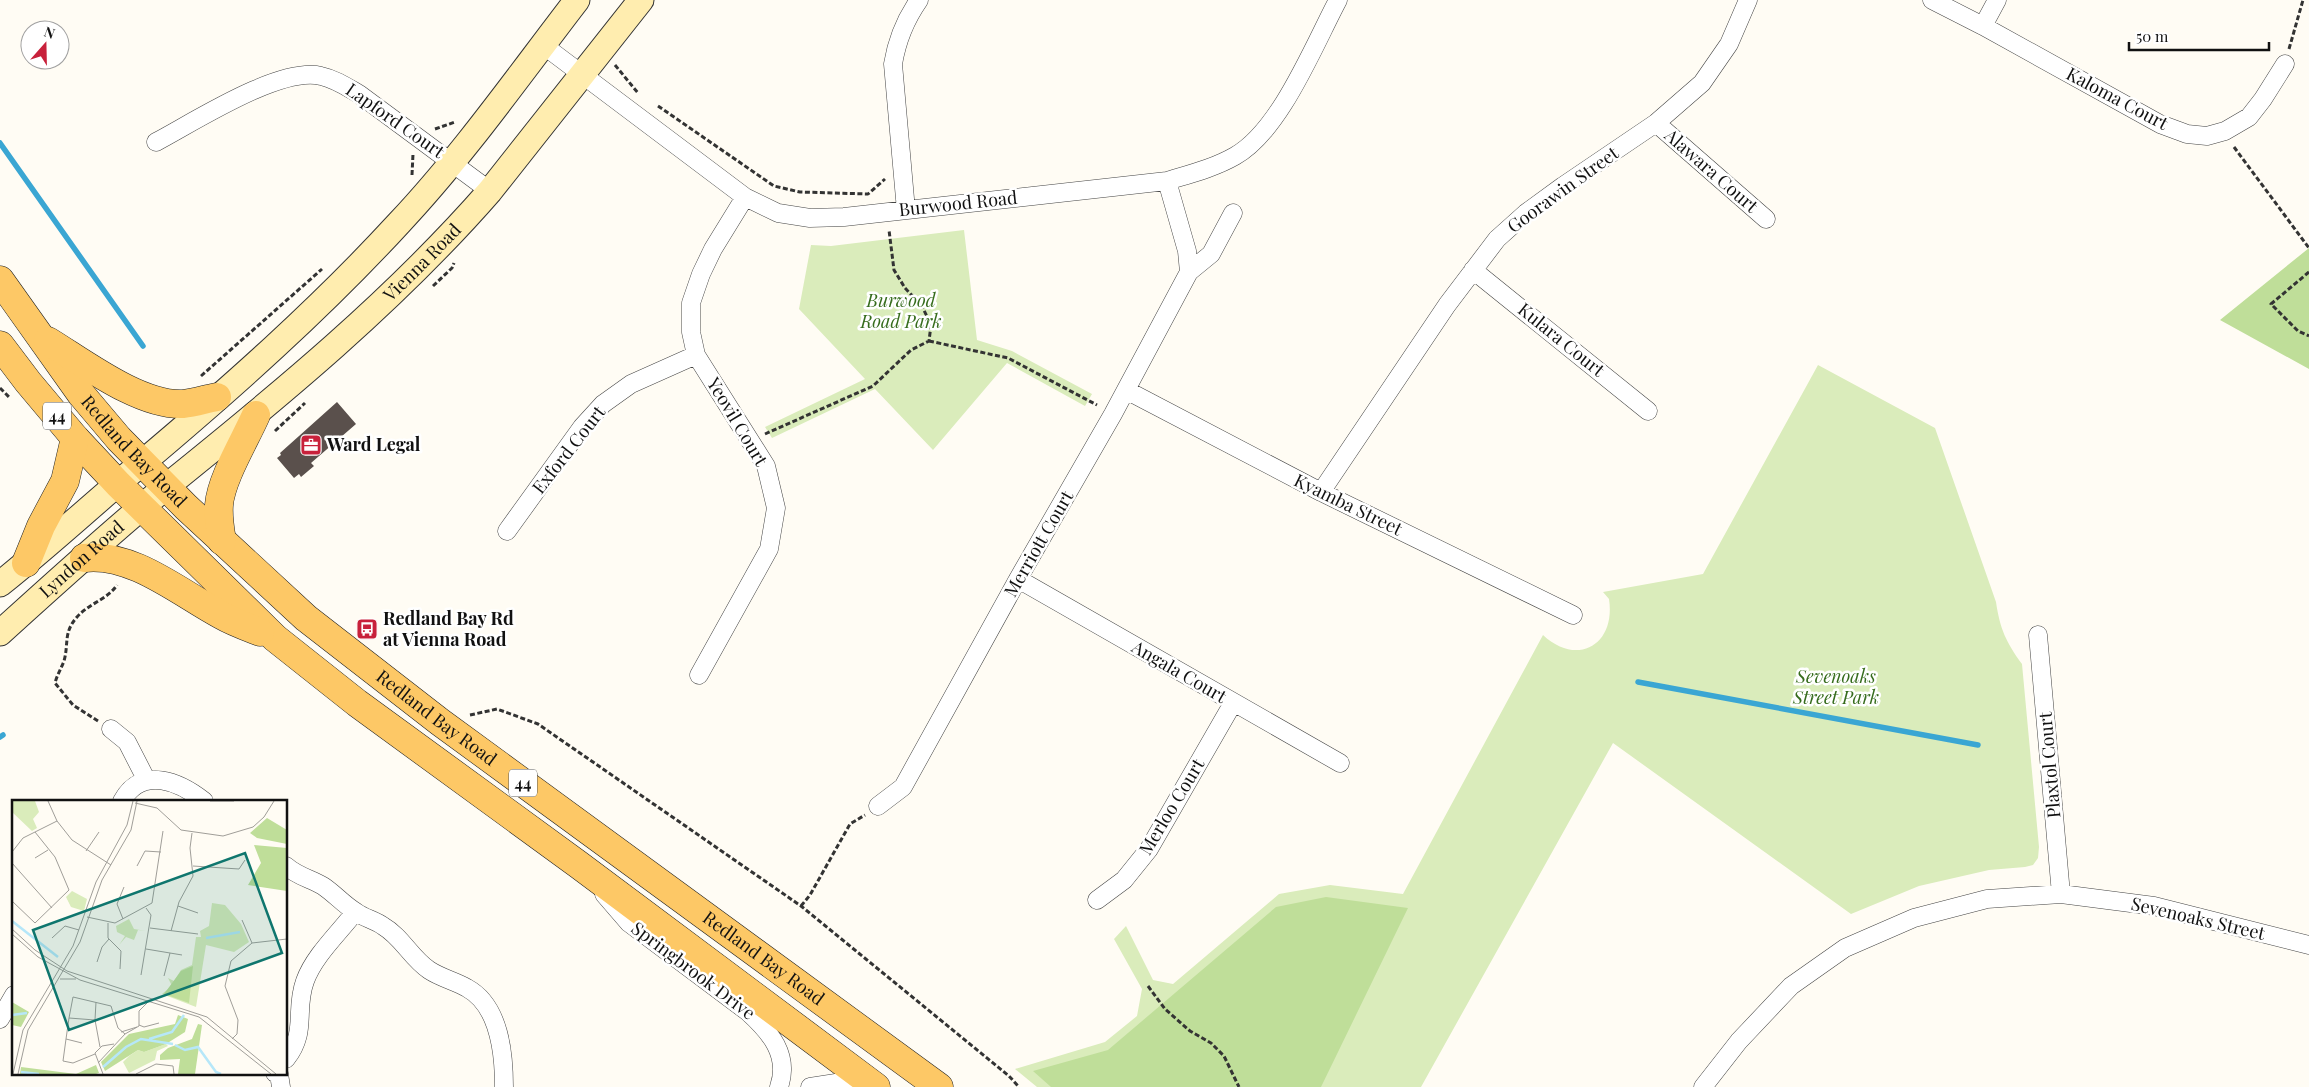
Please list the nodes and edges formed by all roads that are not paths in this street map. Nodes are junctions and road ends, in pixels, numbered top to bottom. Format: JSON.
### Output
{"nodes":[{"id":1,"x":578,"y":0,"type":"edge"},
{"id":2,"x":641,"y":0,"type":"edge"},
{"id":3,"x":919,"y":0,"type":"edge"},
{"id":4,"x":1338,"y":0,"type":"edge"},
{"id":5,"x":1748,"y":0,"type":"edge"},
{"id":6,"x":1932,"y":0,"type":"edge"},
{"id":7,"x":1997,"y":0,"type":"edge"},
{"id":8,"x":1983,"y":26,"type":"junction"},
{"id":9,"x":542,"y":45,"type":"junction"},
{"id":10,"x":2284,"y":64,"type":"road end"},
{"id":11,"x":583,"y":75,"type":"junction"},
{"id":12,"x":1656,"y":123,"type":"junction"},
{"id":13,"x":156,"y":142,"type":"dead end"},
{"id":14,"x":451,"y":161,"type":"junction"},
{"id":15,"x":1167,"y":181,"type":"junction"},
{"id":16,"x":490,"y":191,"type":"junction"},
{"id":17,"x":745,"y":197,"type":"junction"},
{"id":18,"x":906,"y":210,"type":"junction"},
{"id":19,"x":1233,"y":214,"type":"dead end"},
{"id":20,"x":1766,"y":219,"type":"dead end"},
{"id":21,"x":1473,"y":270,"type":"junction"},
{"id":22,"x":1189,"y":272,"type":"junction"},
{"id":23,"x":0,"y":280,"type":"edge"},
{"id":24,"x":38,"y":335,"type":"junction"},
{"id":25,"x":0,"y":345,"type":"edge"},
{"id":26,"x":696,"y":355,"type":"junction"},
{"id":27,"x":1126,"y":390,"type":"junction"},
{"id":28,"x":217,"y":397,"type":"junction"},
{"id":29,"x":1648,"y":411,"type":"dead end"},
{"id":30,"x":256,"y":415,"type":"junction"},
{"id":31,"x":75,"y":438,"type":"junction"},
{"id":32,"x":142,"y":463,"type":"junction"},
{"id":33,"x":118,"y":484,"type":"junction"},
{"id":34,"x":166,"y":487,"type":"junction"},
{"id":35,"x":1321,"y":492,"type":"junction"},
{"id":36,"x":142,"y":509,"type":"junction"},
{"id":37,"x":507,"y":531,"type":"dead end"},
{"id":38,"x":222,"y":541,"type":"junction"},
{"id":39,"x":84,"y":558,"type":"junction"},
{"id":40,"x":26,"y":563,"type":"junction"},
{"id":41,"x":1018,"y":580,"type":"junction"},
{"id":42,"x":0,"y":584,"type":"edge"},
{"id":43,"x":1573,"y":615,"type":"dead end"},
{"id":44,"x":0,"y":633,"type":"edge"},
{"id":45,"x":2038,"y":635,"type":"dead end"},
{"id":46,"x":275,"y":638,"type":"junction"},
{"id":47,"x":699,"y":675,"type":"dead end"},
{"id":48,"x":1234,"y":703,"type":"junction"},
{"id":49,"x":111,"y":729,"type":"road end"},
{"id":50,"x":1340,"y":764,"type":"dead end"},
{"id":51,"x":147,"y":781,"type":"junction"},
{"id":52,"x":123,"y":800,"type":"edge"},
{"id":53,"x":203,"y":800,"type":"edge"},
{"id":54,"x":878,"y":806,"type":"road end"},
{"id":55,"x":579,"y":865,"type":"junction"},
{"id":56,"x":288,"y":867,"type":"edge"},
{"id":57,"x":2061,"y":894,"type":"junction"},
{"id":58,"x":1097,"y":900,"type":"dead end"},
{"id":59,"x":355,"y":912,"type":"junction"},
{"id":60,"x":2309,"y":945,"type":"edge"},
{"id":61,"x":12,"y":998,"type":"edge"},
{"id":62,"x":0,"y":1019,"type":"edge"},
{"id":63,"x":288,"y":1057,"type":"edge"},
{"id":64,"x":504,"y":1087,"type":"edge"},
{"id":65,"x":778,"y":1087,"type":"edge"},
{"id":66,"x":810,"y":1087,"type":"edge"},
{"id":67,"x":844,"y":1087,"type":"edge"},
{"id":68,"x":876,"y":1087,"type":"edge"},
{"id":69,"x":939,"y":1087,"type":"edge"},
{"id":70,"x":1703,"y":1087,"type":"edge"}],
"edges":[{"from":1,"to":9,"type":"main road"},
{"from":2,"to":11,"type":"main road","name":"Vienna Road"},
{"from":3,"to":18,"type":"street"},
{"from":4,"to":15,"type":"street","name":"Burwood Road"},
{"from":5,"to":12,"type":"street","name":"Goorawin Street"},
{"from":6,"to":8,"type":"street","name":"Kaloma Court"},
{"from":7,"to":8,"type":"street"},
{"from":8,"to":10,"type":"street","name":"Kaloma Court"},
{"from":9,"to":11,"type":"street","name":"Burwood Road"},
{"from":9,"to":14,"type":"main road"},
{"from":11,"to":16,"type":"main road","name":"Vienna Road"},
{"from":11,"to":17,"type":"street","name":"Burwood Road"},
{"from":12,"to":20,"type":"street","name":"Alawara Court"},
{"from":12,"to":21,"type":"street","name":"Goorawin Street"},
{"from":13,"to":14,"type":"street","name":"Lapford Court"},
{"from":14,"to":16,"type":"street","name":"Lapford Court"},
{"from":14,"to":28,"type":"main road"},
{"from":15,"to":18,"type":"street","name":"Burwood Road"},
{"from":15,"to":22,"type":"street"},
{"from":16,"to":30,"type":"main road","name":"Vienna Road"},
{"from":17,"to":18,"type":"street","name":"Burwood Road"},
{"from":17,"to":26,"type":"street","name":"Yeovil Court"},
{"from":19,"to":22,"type":"street","name":"Merriott Court"},
{"from":21,"to":29,"type":"street","name":"Kulara Court"},
{"from":21,"to":35,"type":"street","name":"Goorawin Street"},
{"from":22,"to":27,"type":"street","name":"Merriott Court"},
{"from":23,"to":24,"type":"main road","name":"Redland Bay Road","number":"44"},
{"from":24,"to":28,"type":"main road"},
{"from":24,"to":32,"type":"main road","name":"Redland Bay Road","number":"44"},
{"from":25,"to":31,"type":"main road","name":"Redland Bay Road","number":"44"},
{"from":26,"to":37,"type":"street","name":"Exford Court"},
{"from":26,"to":47,"type":"street","name":"Yeovil Court"},
{"from":27,"to":35,"type":"street","name":"Kyamba Street"},
{"from":27,"to":41,"type":"street","name":"Merriott Court"},
{"from":28,"to":32,"type":"main road"},
{"from":30,"to":34,"type":"main road","name":"Vienna Road"},
{"from":30,"to":38,"type":"main road"},
{"from":31,"to":33,"type":"main road","name":"Redland Bay Road","number":"44"},
{"from":31,"to":40,"type":"main road"},
{"from":32,"to":33,"type":"main road","name":"Lyndon Road"},
{"from":32,"to":34,"type":"main road","name":"Redland Bay Road","number":"44"},
{"from":33,"to":36,"type":"main road","name":"Redland Bay Road","number":"44"},
{"from":33,"to":40,"type":"main road","name":"Lyndon Road"},
{"from":34,"to":36,"type":"main road","name":"Lyndon Road"},
{"from":34,"to":38,"type":"main road","name":"Redland Bay Road","number":"44"},
{"from":35,"to":43,"type":"street","name":"Kyamba Street"},
{"from":36,"to":39,"type":"main road","name":"Lyndon Road"},
{"from":36,"to":46,"type":"main road","name":"Redland Bay Road","number":"44"},
{"from":38,"to":69,"type":"main road","name":"Redland Bay Road","number":"44"},
{"from":39,"to":44,"type":"main road","name":"Lyndon Road"},
{"from":39,"to":46,"type":"main road"},
{"from":40,"to":42,"type":"main road","name":"Lyndon Road"},
{"from":41,"to":48,"type":"street","name":"Angala Court"},
{"from":41,"to":54,"type":"street","name":"Merriott Court"},
{"from":45,"to":57,"type":"street","name":"Plaxtol Court"},
{"from":46,"to":55,"type":"main road","name":"Redland Bay Road","number":"44"},
{"from":48,"to":50,"type":"street","name":"Angala Court"},
{"from":48,"to":58,"type":"street","name":"Merloo Court"},
{"from":49,"to":51,"type":"street"},
{"from":51,"to":52,"type":"street"},
{"from":51,"to":53,"type":"street"},
{"from":55,"to":65,"type":"street","name":"Springbrook Drive"},
{"from":55,"to":68,"type":"main road","name":"Redland Bay Road","number":"44"},
{"from":56,"to":59,"type":"street"},
{"from":57,"to":60,"type":"street","name":"Sevenoaks Street"},
{"from":57,"to":70,"type":"street","name":"Sevenoaks Street"},
{"from":59,"to":63,"type":"street"},
{"from":59,"to":64,"type":"street"},
{"from":61,"to":62,"type":"street"},
{"from":66,"to":67,"type":"street"}]}
